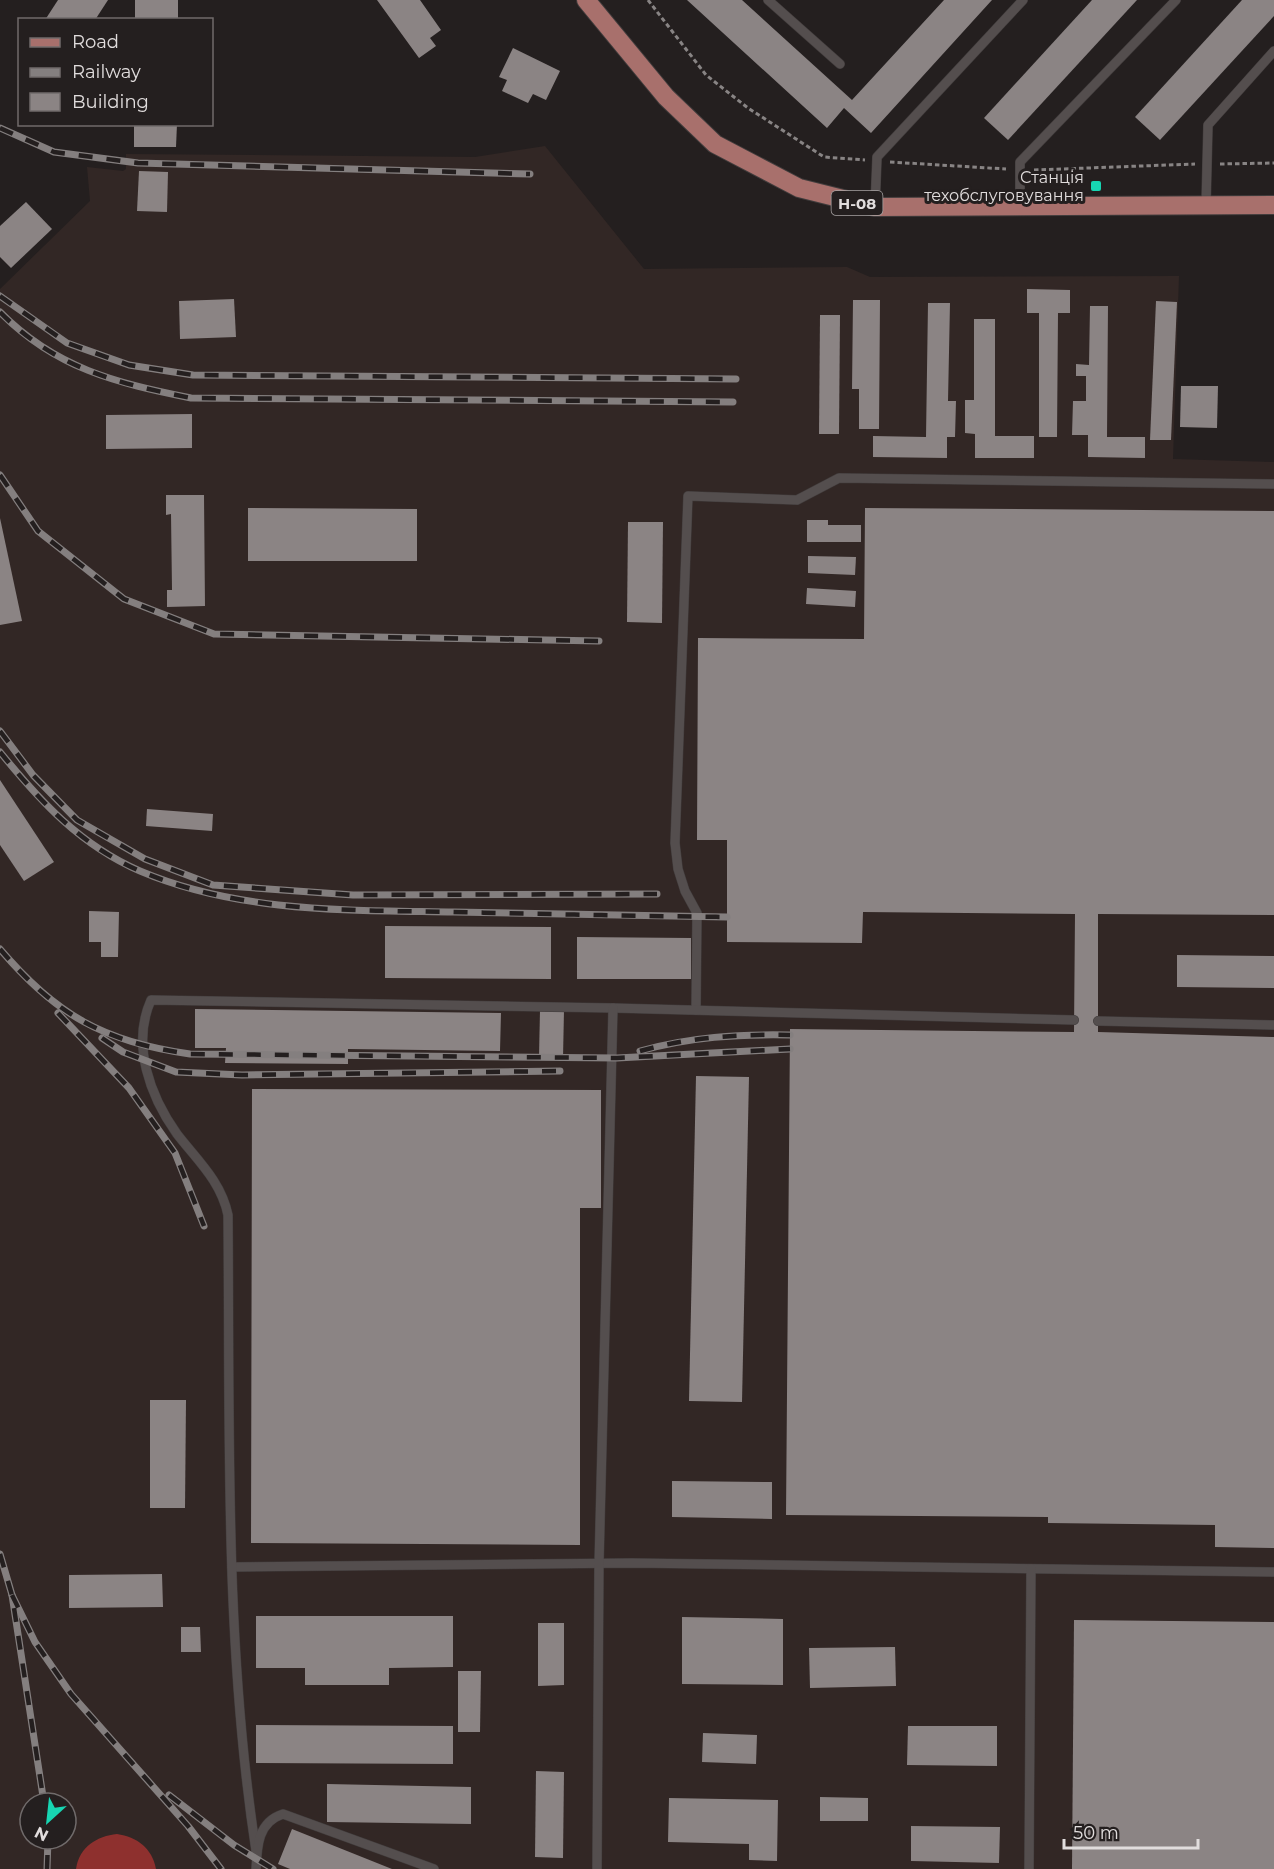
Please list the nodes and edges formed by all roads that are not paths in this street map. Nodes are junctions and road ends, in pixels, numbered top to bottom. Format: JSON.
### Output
{"nodes":[{"id":1,"x":586,"y":0,"type":"edge"},
{"id":2,"x":768,"y":0,"type":"edge"},
{"id":3,"x":1023,"y":0,"type":"edge"},
{"id":4,"x":1176,"y":0,"type":"edge"},
{"id":5,"x":1274,"y":51,"type":"edge"},
{"id":6,"x":840,"y":64,"type":"dead end"},
{"id":7,"x":1206,"y":205,"type":"junction"},
{"id":8,"x":1274,"y":205,"type":"edge"},
{"id":9,"x":875,"y":207,"type":"junction"},
{"id":10,"x":1020,"y":207,"type":"junction"},
{"id":11,"x":1274,"y":484,"type":"edge"},
{"id":12,"x":612,"y":1008,"type":"junction"},
{"id":13,"x":696,"y":1010,"type":"junction"},
{"id":14,"x":1074,"y":1020,"type":"dead end"},
{"id":15,"x":1098,"y":1021,"type":"dead end"},
{"id":16,"x":1274,"y":1025,"type":"edge"},
{"id":17,"x":599,"y":1564,"type":"junction"},
{"id":18,"x":232,"y":1567,"type":"junction"},
{"id":19,"x":1031,"y":1569,"type":"junction"},
{"id":20,"x":1274,"y":1572,"type":"edge"},
{"id":21,"x":256,"y":1851,"type":"junction"},
{"id":22,"x":256,"y":1869,"type":"edge"},
{"id":23,"x":434,"y":1869,"type":"edge"},
{"id":24,"x":597,"y":1869,"type":"edge"},
{"id":25,"x":1029,"y":1869,"type":"edge"}],
"edges":[{"from":1,"to":9,"type":"main road","number":"Н-08"},
{"from":2,"to":6,"type":"lane"},
{"from":3,"to":9,"type":"lane"},
{"from":4,"to":10,"type":"lane"},
{"from":5,"to":7,"type":"lane"},
{"from":7,"to":8,"type":"main road","number":"Н-08"},
{"from":7,"to":10,"type":"main road","number":"Н-08"},
{"from":9,"to":10,"type":"main road","number":"Н-08"},
{"from":11,"to":13,"type":"lane"},
{"from":12,"to":13,"type":"lane"},
{"from":12,"to":17,"type":"lane"},
{"from":12,"to":18,"type":"lane"},
{"from":13,"to":14,"type":"lane"},
{"from":15,"to":16,"type":"lane"},
{"from":17,"to":18,"type":"lane"},
{"from":17,"to":19,"type":"lane"},
{"from":17,"to":24,"type":"lane"},
{"from":18,"to":21,"type":"lane"},
{"from":19,"to":20,"type":"lane"},
{"from":19,"to":25,"type":"lane"},
{"from":21,"to":22,"type":"lane"},
{"from":21,"to":23,"type":"lane"}]}
